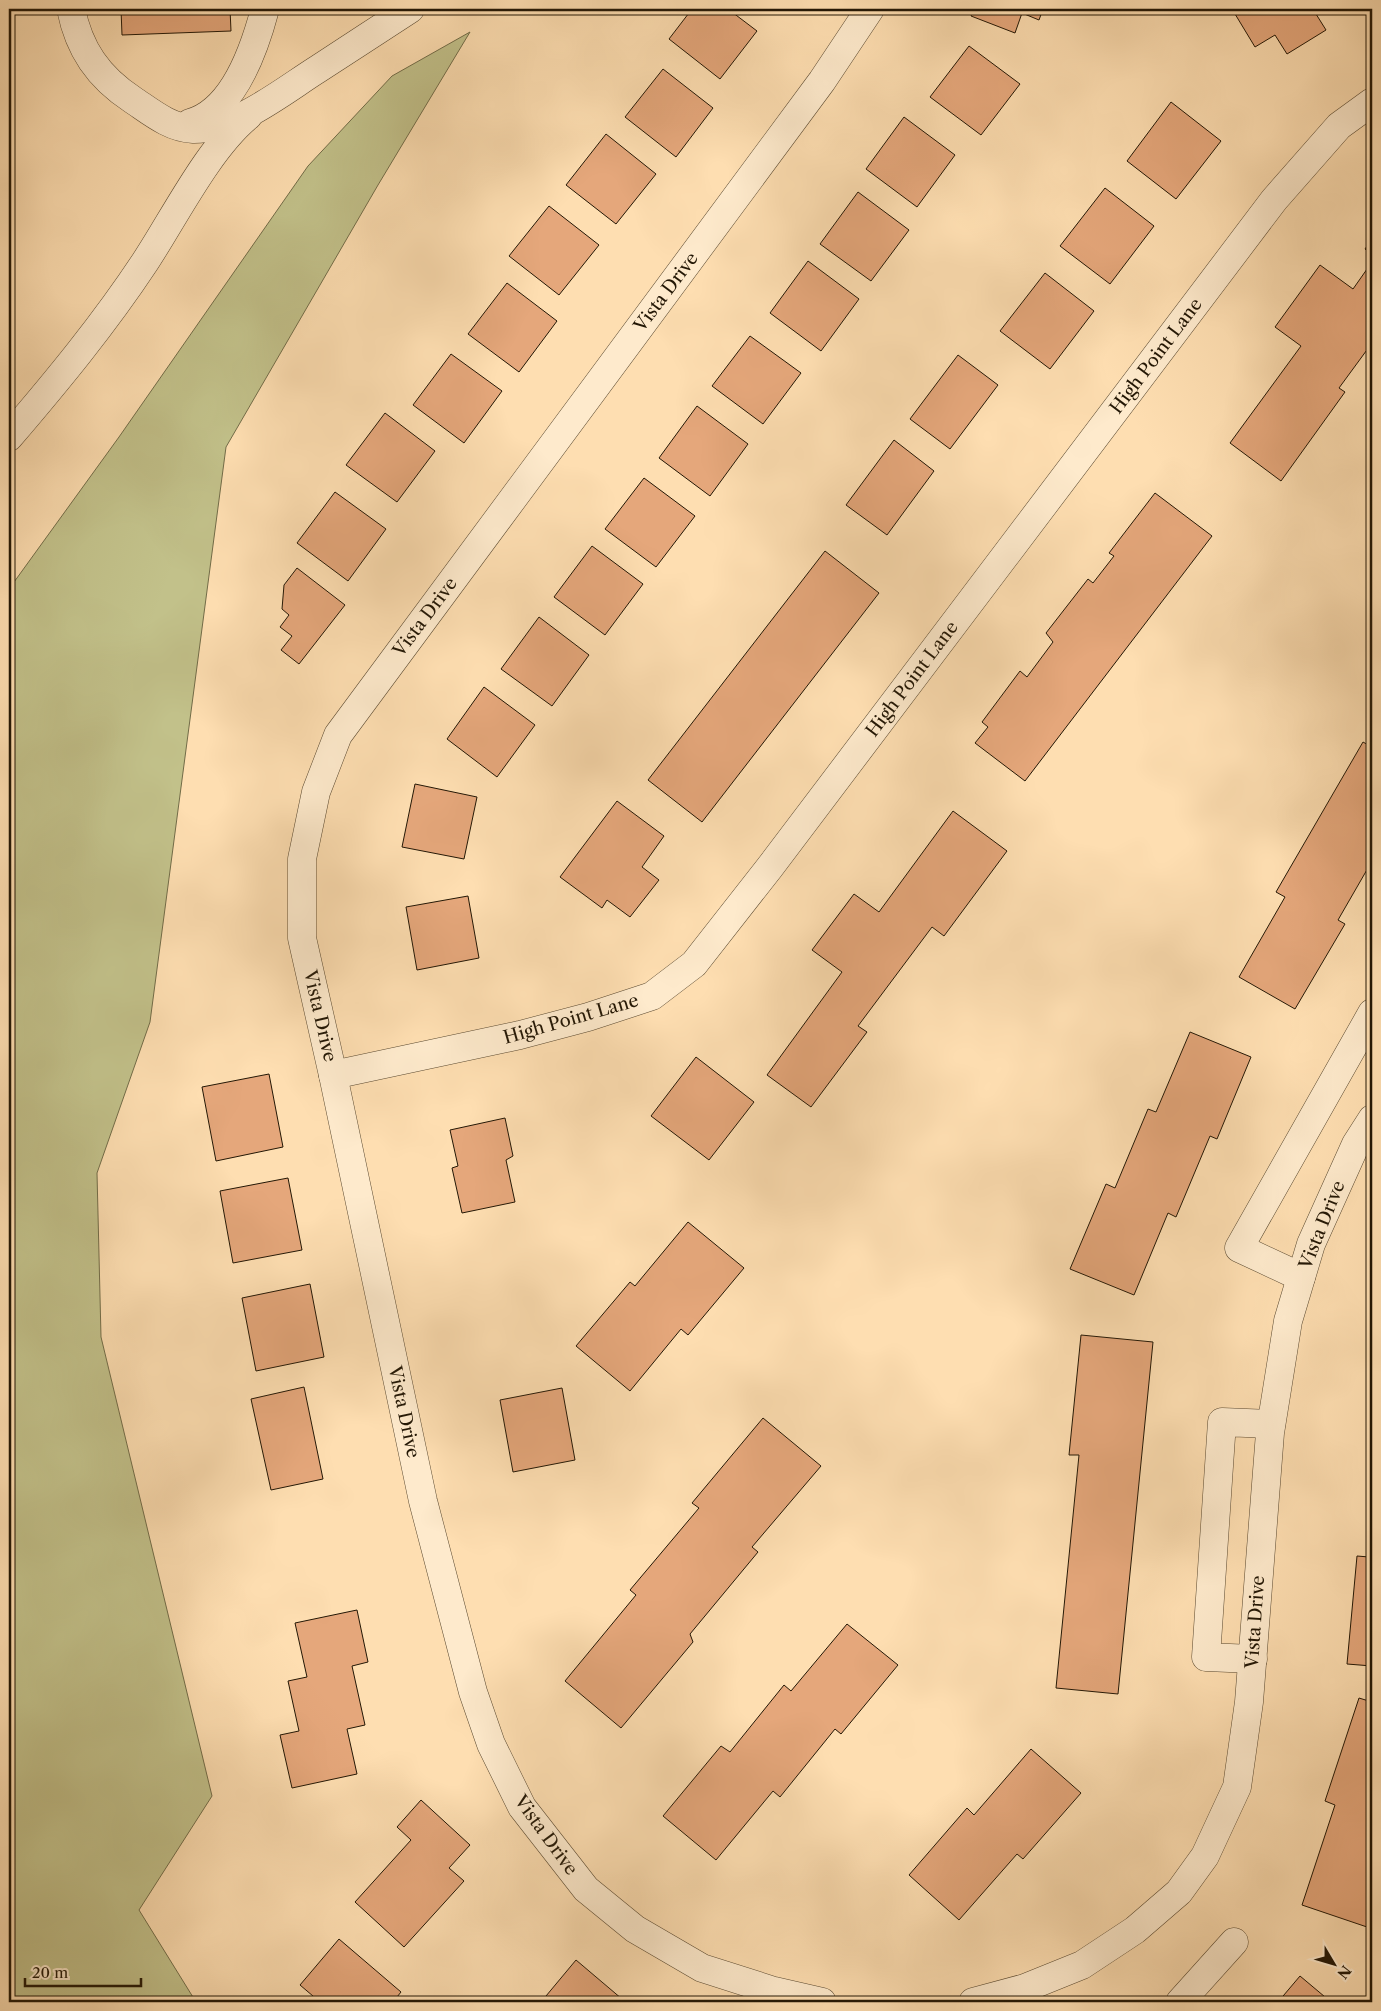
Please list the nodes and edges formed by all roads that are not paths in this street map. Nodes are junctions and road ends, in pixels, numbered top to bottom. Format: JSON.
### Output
{"nodes":[{"id":1,"x":71,"y":9,"type":"edge"},
{"id":2,"x":265,"y":9,"type":"edge"},
{"id":3,"x":410,"y":9,"type":"edge"},
{"id":4,"x":870,"y":9,"type":"edge"},
{"id":5,"x":1372,"y":102,"type":"edge"},
{"id":6,"x":262,"y":106,"type":"junction"},
{"id":7,"x":156,"y":115,"type":"junction"},
{"id":8,"x":9,"y":437,"type":"edge"},
{"id":9,"x":1372,"y":1013,"type":"edge"},
{"id":10,"x":333,"y":1075,"type":"junction"},
{"id":11,"x":1372,"y":1118,"type":"edge"},
{"id":12,"x":1301,"y":1278,"type":"junction"},
{"id":13,"x":1271,"y":1424,"type":"junction"},
{"id":14,"x":1253,"y":1659,"type":"junction"},
{"id":15,"x":1234,"y":1942,"type":"dead end"},
{"id":16,"x":1033,"y":1995,"type":"edge"},
{"id":17,"x":822,"y":2002,"type":"edge"},
{"id":18,"x":974,"y":2002,"type":"edge"},
{"id":19,"x":1180,"y":2002,"type":"edge"}],
"edges":[{"from":1,"to":7,"type":"street"},
{"from":2,"to":7,"type":"street"},
{"from":3,"to":6,"type":"street"},
{"from":4,"to":10,"type":"street","name":"Vista Drive"},
{"from":5,"to":10,"type":"street","name":"High Point Lane"},
{"from":6,"to":7,"type":"street"},
{"from":6,"to":8,"type":"street"},
{"from":9,"to":12,"type":"street"},
{"from":10,"to":17,"type":"street","name":"Vista Drive"},
{"from":11,"to":12,"type":"street","name":"Vista Drive"},
{"from":12,"to":13,"type":"street","name":"Vista Drive"},
{"from":13,"to":14,"type":"street","name":"Vista Drive"},
{"from":13,"to":14,"type":"street"},
{"from":14,"to":16,"type":"street","name":"Vista Drive"},
{"from":15,"to":19,"type":"street"},
{"from":16,"to":18,"type":"street","name":"Vista Drive"}]}
